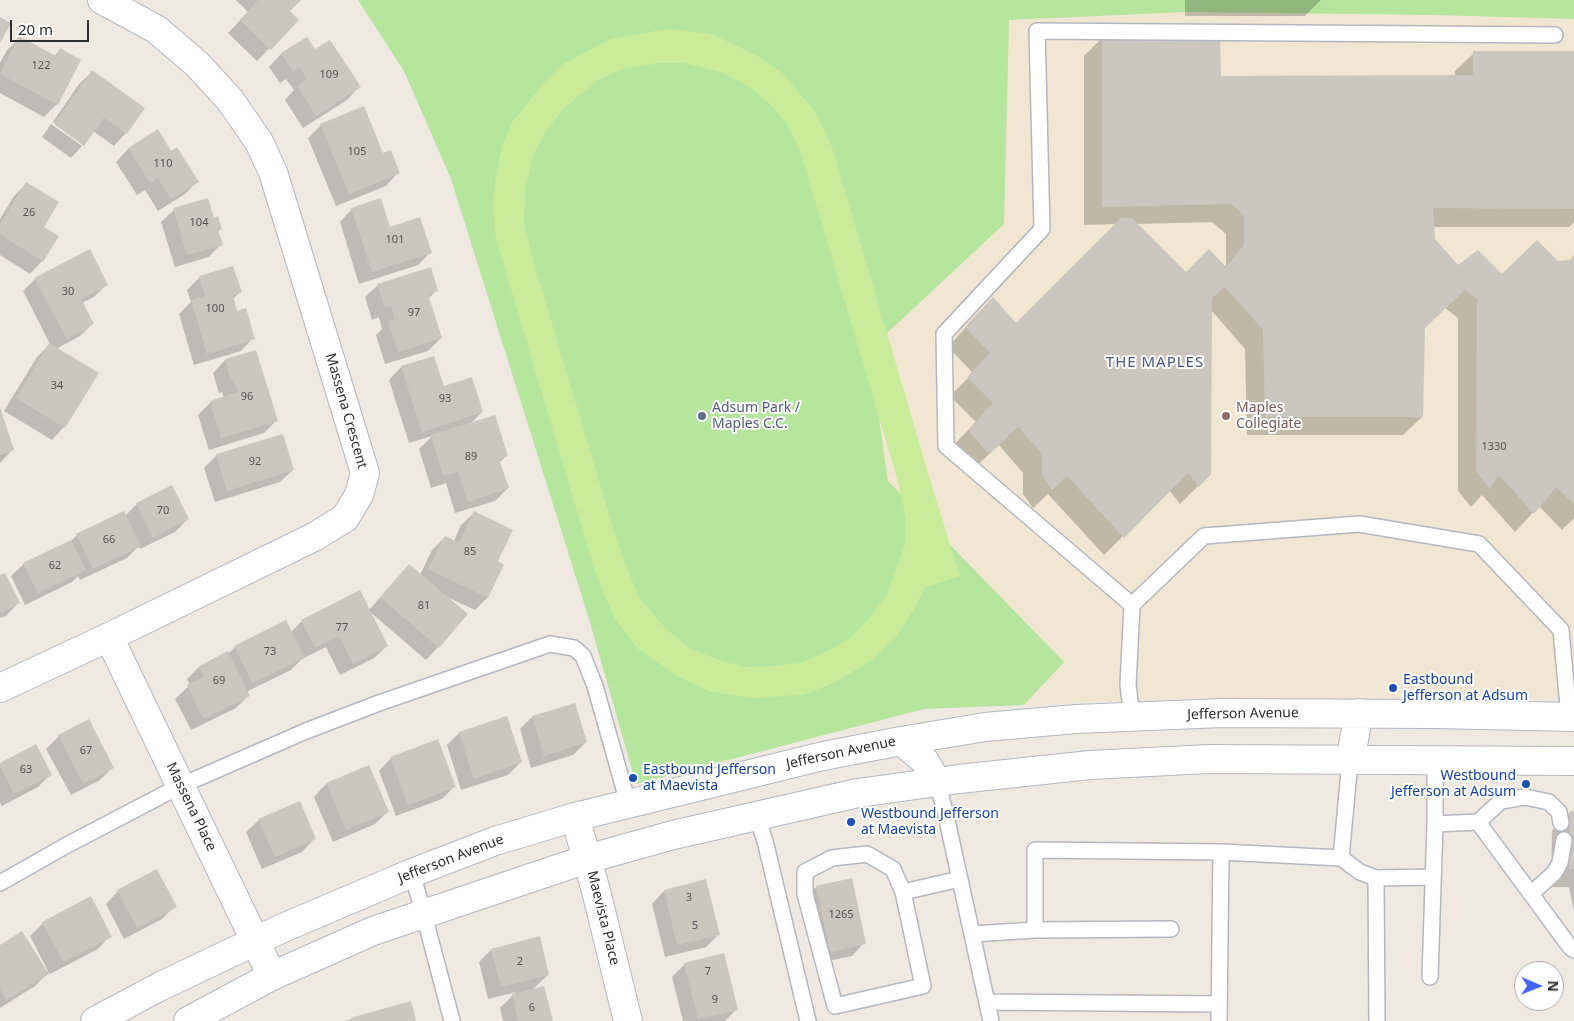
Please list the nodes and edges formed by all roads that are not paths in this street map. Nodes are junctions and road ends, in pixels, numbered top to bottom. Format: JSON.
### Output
{"nodes":[{"id":1,"x":102,"y":0,"type":"edge"},
{"id":2,"x":1555,"y":35,"type":"dead end"},
{"id":3,"x":1132,"y":605,"type":"junction"},
{"id":4,"x":110,"y":637,"type":"junction"},
{"id":5,"x":0,"y":688,"type":"edge"},
{"id":6,"x":1360,"y":713,"type":"junction"},
{"id":7,"x":1132,"y":717,"type":"junction"},
{"id":8,"x":1572,"y":717,"type":"edge"},
{"id":9,"x":901,"y":741,"type":"junction"},
{"id":10,"x":1350,"y":760,"type":"junction"},
{"id":11,"x":1435,"y":761,"type":"junction"},
{"id":12,"x":1574,"y":761,"type":"edge"},
{"id":13,"x":937,"y":782,"type":"junction"},
{"id":14,"x":180,"y":786,"type":"junction"},
{"id":15,"x":628,"y":803,"type":"junction"},
{"id":16,"x":757,"y":815,"type":"junction"},
{"id":17,"x":574,"y":817,"type":"junction"},
{"id":18,"x":1478,"y":822,"type":"junction"},
{"id":19,"x":1561,"y":823,"type":"dead end"},
{"id":20,"x":1435,"y":824,"type":"junction"},
{"id":21,"x":1564,"y":840,"type":"dead end"},
{"id":22,"x":1220,"y":852,"type":"junction"},
{"id":23,"x":1341,"y":858,"type":"junction"},
{"id":24,"x":587,"y":859,"type":"junction"},
{"id":25,"x":412,"y":874,"type":"junction"},
{"id":26,"x":1376,"y":878,"type":"junction"},
{"id":27,"x":1433,"y":878,"type":"junction"},
{"id":28,"x":960,"y":879,"type":"junction"},
{"id":29,"x":0,"y":883,"type":"edge"},
{"id":30,"x":903,"y":892,"type":"junction"},
{"id":31,"x":1531,"y":894,"type":"junction"},
{"id":32,"x":424,"y":915,"type":"junction"},
{"id":33,"x":1171,"y":929,"type":"dead end"},
{"id":34,"x":1035,"y":930,"type":"junction"},
{"id":35,"x":972,"y":934,"type":"junction"},
{"id":36,"x":255,"y":941,"type":"junction"},
{"id":37,"x":1574,"y":950,"type":"edge"},
{"id":38,"x":272,"y":976,"type":"junction"},
{"id":39,"x":1430,"y":977,"type":"dead end"},
{"id":40,"x":987,"y":1002,"type":"junction"},
{"id":41,"x":1219,"y":1004,"type":"junction"},
{"id":42,"x":95,"y":1021,"type":"edge"},
{"id":43,"x":188,"y":1021,"type":"edge"},
{"id":44,"x":452,"y":1021,"type":"edge"},
{"id":45,"x":628,"y":1021,"type":"edge"},
{"id":46,"x":808,"y":1021,"type":"edge"},
{"id":47,"x":991,"y":1021,"type":"edge"},
{"id":48,"x":1219,"y":1021,"type":"edge"},
{"id":49,"x":1377,"y":1021,"type":"edge"}],
"edges":[{"from":1,"to":4,"type":"street","name":"Massena Crescent"},
{"from":2,"to":3,"type":"lane"},
{"from":3,"to":7,"type":"lane"},
{"from":3,"to":8,"type":"lane"},
{"from":4,"to":5,"type":"street","name":"Massena Crescent"},
{"from":4,"to":14,"type":"street","name":"Massena Place"},
{"from":6,"to":7,"type":"street","name":"Jefferson Avenue"},
{"from":6,"to":8,"type":"street","name":"Jefferson Avenue"},
{"from":6,"to":10,"type":"street"},
{"from":7,"to":9,"type":"street","name":"Jefferson Avenue"},
{"from":9,"to":13,"type":"street"},
{"from":9,"to":15,"type":"street","name":"Jefferson Avenue"},
{"from":10,"to":11,"type":"street"},
{"from":10,"to":13,"type":"street"},
{"from":10,"to":23,"type":"lane"},
{"from":11,"to":12,"type":"street"},
{"from":11,"to":20,"type":"lane"},
{"from":13,"to":16,"type":"street"},
{"from":13,"to":28,"type":"lane"},
{"from":14,"to":15,"type":"lane"},
{"from":14,"to":29,"type":"lane"},
{"from":14,"to":36,"type":"street","name":"Massena Place"},
{"from":15,"to":17,"type":"street","name":"Jefferson Avenue"},
{"from":16,"to":24,"type":"street"},
{"from":16,"to":46,"type":"lane"},
{"from":17,"to":24,"type":"street","name":"Maevista Place"},
{"from":17,"to":25,"type":"street","name":"Jefferson Avenue"},
{"from":18,"to":19,"type":"lane"},
{"from":18,"to":20,"type":"lane"},
{"from":18,"to":31,"type":"lane"},
{"from":20,"to":27,"type":"lane"},
{"from":21,"to":31,"type":"lane"},
{"from":22,"to":23,"type":"lane"},
{"from":22,"to":34,"type":"lane"},
{"from":22,"to":41,"type":"lane"},
{"from":23,"to":26,"type":"lane"},
{"from":24,"to":32,"type":"street"},
{"from":24,"to":45,"type":"street","name":"Maevista Place"},
{"from":25,"to":32,"type":"lane"},
{"from":25,"to":36,"type":"street","name":"Jefferson Avenue"},
{"from":26,"to":27,"type":"lane"},
{"from":26,"to":49,"type":"lane"},
{"from":27,"to":39,"type":"lane"},
{"from":28,"to":30,"type":"lane"},
{"from":28,"to":35,"type":"lane"},
{"from":30,"to":30,"type":"lane"},
{"from":31,"to":37,"type":"lane"},
{"from":32,"to":38,"type":"street"},
{"from":32,"to":44,"type":"lane"},
{"from":33,"to":34,"type":"lane"},
{"from":34,"to":35,"type":"lane"},
{"from":35,"to":40,"type":"lane"},
{"from":36,"to":38,"type":"street","name":"Massena Place"},
{"from":36,"to":42,"type":"street","name":"Jefferson Avenue"},
{"from":38,"to":43,"type":"street"},
{"from":40,"to":41,"type":"lane"},
{"from":40,"to":47,"type":"lane"},
{"from":41,"to":48,"type":"lane"}]}
